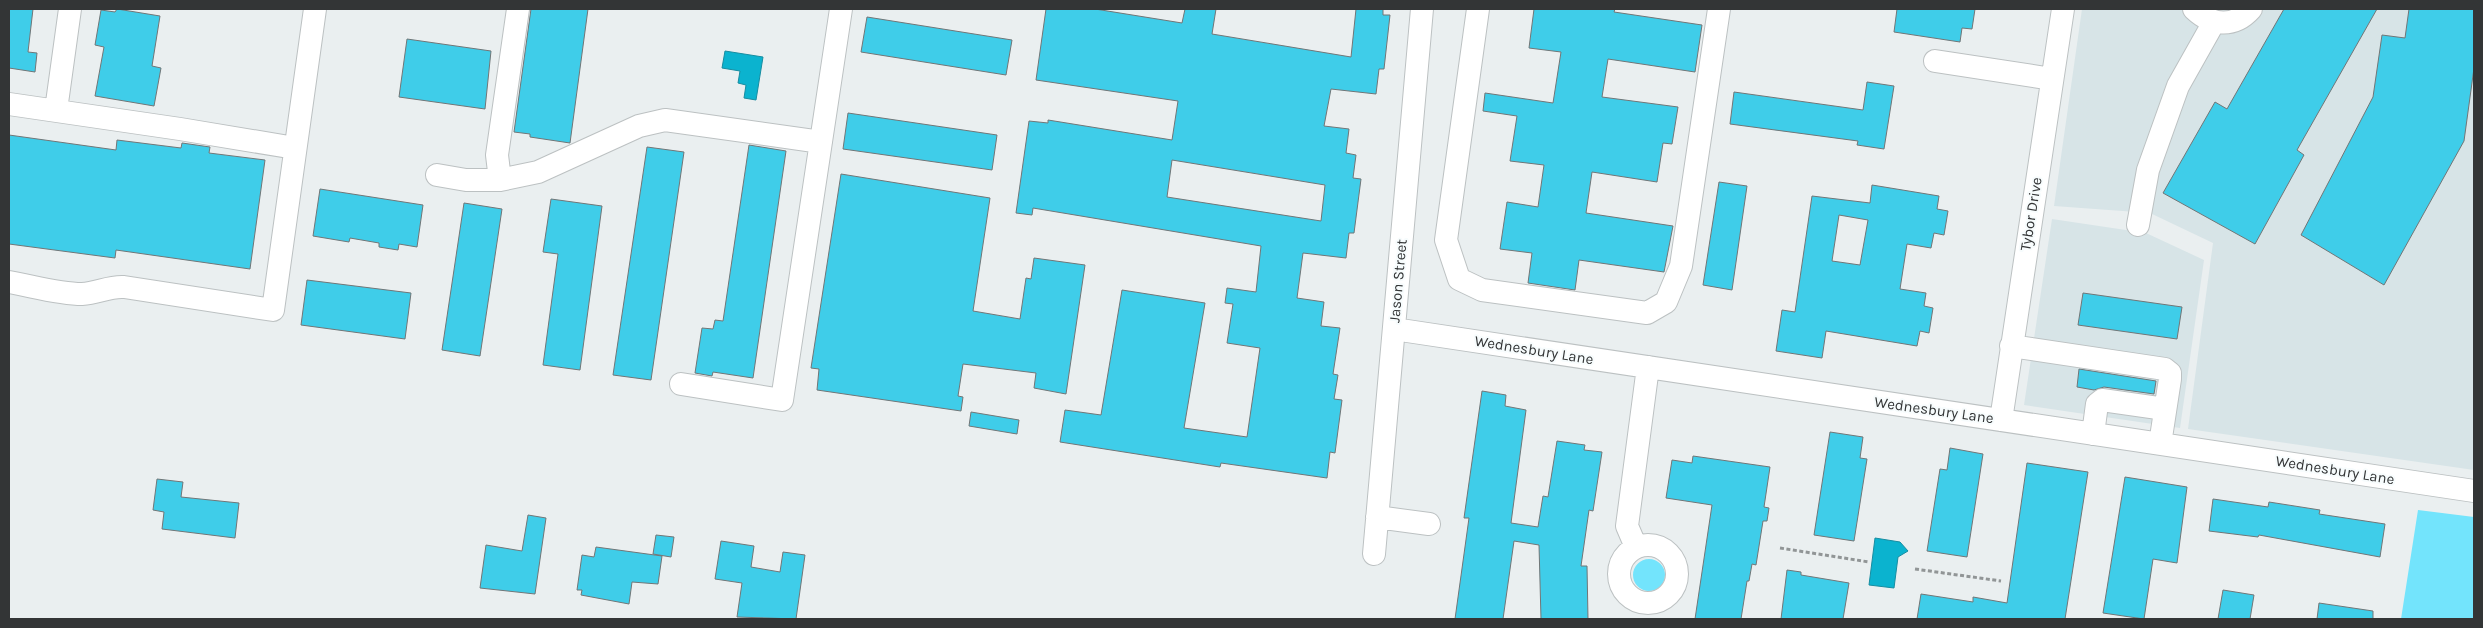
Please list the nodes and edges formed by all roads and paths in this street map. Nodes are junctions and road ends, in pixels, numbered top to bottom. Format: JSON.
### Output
{"nodes":[{"id":1,"x":70,"y":9,"type":"edge"},
{"id":2,"x":315,"y":9,"type":"edge"},
{"id":3,"x":518,"y":9,"type":"edge"},
{"id":4,"x":841,"y":9,"type":"edge"},
{"id":5,"x":1422,"y":9,"type":"edge"},
{"id":6,"x":1478,"y":9,"type":"edge"},
{"id":7,"x":1719,"y":9,"type":"edge"},
{"id":8,"x":2062,"y":9,"type":"edge"},
{"id":9,"x":2194,"y":9,"type":"edge"},
{"id":10,"x":2251,"y":9,"type":"edge"},
{"id":11,"x":2214,"y":22,"type":"junction"},
{"id":12,"x":1935,"y":61,"type":"dead end"},
{"id":13,"x":2052,"y":79,"type":"junction"},
{"id":14,"x":9,"y":104,"type":"edge"},
{"id":15,"x":56,"y":110,"type":"junction"},
{"id":16,"x":821,"y":142,"type":"junction"},
{"id":17,"x":295,"y":148,"type":"junction"},
{"id":18,"x":437,"y":174,"type":"dead end"},
{"id":19,"x":500,"y":180,"type":"junction"},
{"id":20,"x":2138,"y":225,"type":"dead end"},
{"id":21,"x":9,"y":282,"type":"edge"},
{"id":22,"x":1394,"y":329,"type":"junction"},
{"id":23,"x":2011,"y":346,"type":"junction"},
{"id":24,"x":1648,"y":367,"type":"junction"},
{"id":25,"x":681,"y":384,"type":"dead end"},
{"id":26,"x":2165,"y":409,"type":"junction"},
{"id":27,"x":2000,"y":420,"type":"junction"},
{"id":28,"x":2092,"y":434,"type":"junction"},
{"id":29,"x":2160,"y":444,"type":"junction"},
{"id":30,"x":2474,"y":491,"type":"edge"},
{"id":31,"x":1377,"y":517,"type":"junction"},
{"id":32,"x":1428,"y":524,"type":"dead end"},
{"id":33,"x":1636,"y":547,"type":"dead end"},
{"id":34,"x":1780,"y":548,"type":"dead end"},
{"id":35,"x":1374,"y":554,"type":"dead end"},
{"id":36,"x":1869,"y":562,"type":"dead end"},
{"id":37,"x":1915,"y":569,"type":"dead end"},
{"id":38,"x":2000,"y":581,"type":"dead end"}],
"edges":[{"from":1,"to":15,"type":"street"},
{"from":2,"to":17,"type":"street"},
{"from":3,"to":19,"type":"street"},
{"from":4,"to":16,"type":"street"},
{"from":5,"to":22,"type":"street","name":"Jason Street"},
{"from":6,"to":7,"type":"street"},
{"from":8,"to":13,"type":"street","name":"Tybor Drive"},
{"from":9,"to":11,"type":"street"},
{"from":10,"to":11,"type":"street"},
{"from":11,"to":20,"type":"street"},
{"from":12,"to":13,"type":"street"},
{"from":13,"to":23,"type":"street","name":"Tybor Drive"},
{"from":14,"to":15,"type":"street"},
{"from":15,"to":17,"type":"street"},
{"from":16,"to":19,"type":"street"},
{"from":16,"to":25,"type":"street"},
{"from":17,"to":21,"type":"street"},
{"from":18,"to":19,"type":"street"},
{"from":22,"to":24,"type":"street","name":"Wednesbury Lane"},
{"from":22,"to":31,"type":"street","name":"Jason Street"},
{"from":23,"to":26,"type":"street"},
{"from":23,"to":27,"type":"street","name":"Tybor Drive"},
{"from":24,"to":27,"type":"street","name":"Wednesbury Lane"},
{"from":24,"to":33,"type":"street"},
{"from":26,"to":28,"type":"street"},
{"from":26,"to":29,"type":"street"},
{"from":27,"to":28,"type":"street","name":"Wednesbury Lane"},
{"from":28,"to":29,"type":"street","name":"Wednesbury Lane"},
{"from":29,"to":30,"type":"street","name":"Wednesbury Lane"},
{"from":31,"to":32,"type":"street"},
{"from":31,"to":35,"type":"street","name":"Jason Street"},
{"from":34,"to":36,"type":"path"},
{"from":37,"to":38,"type":"path"}]}
